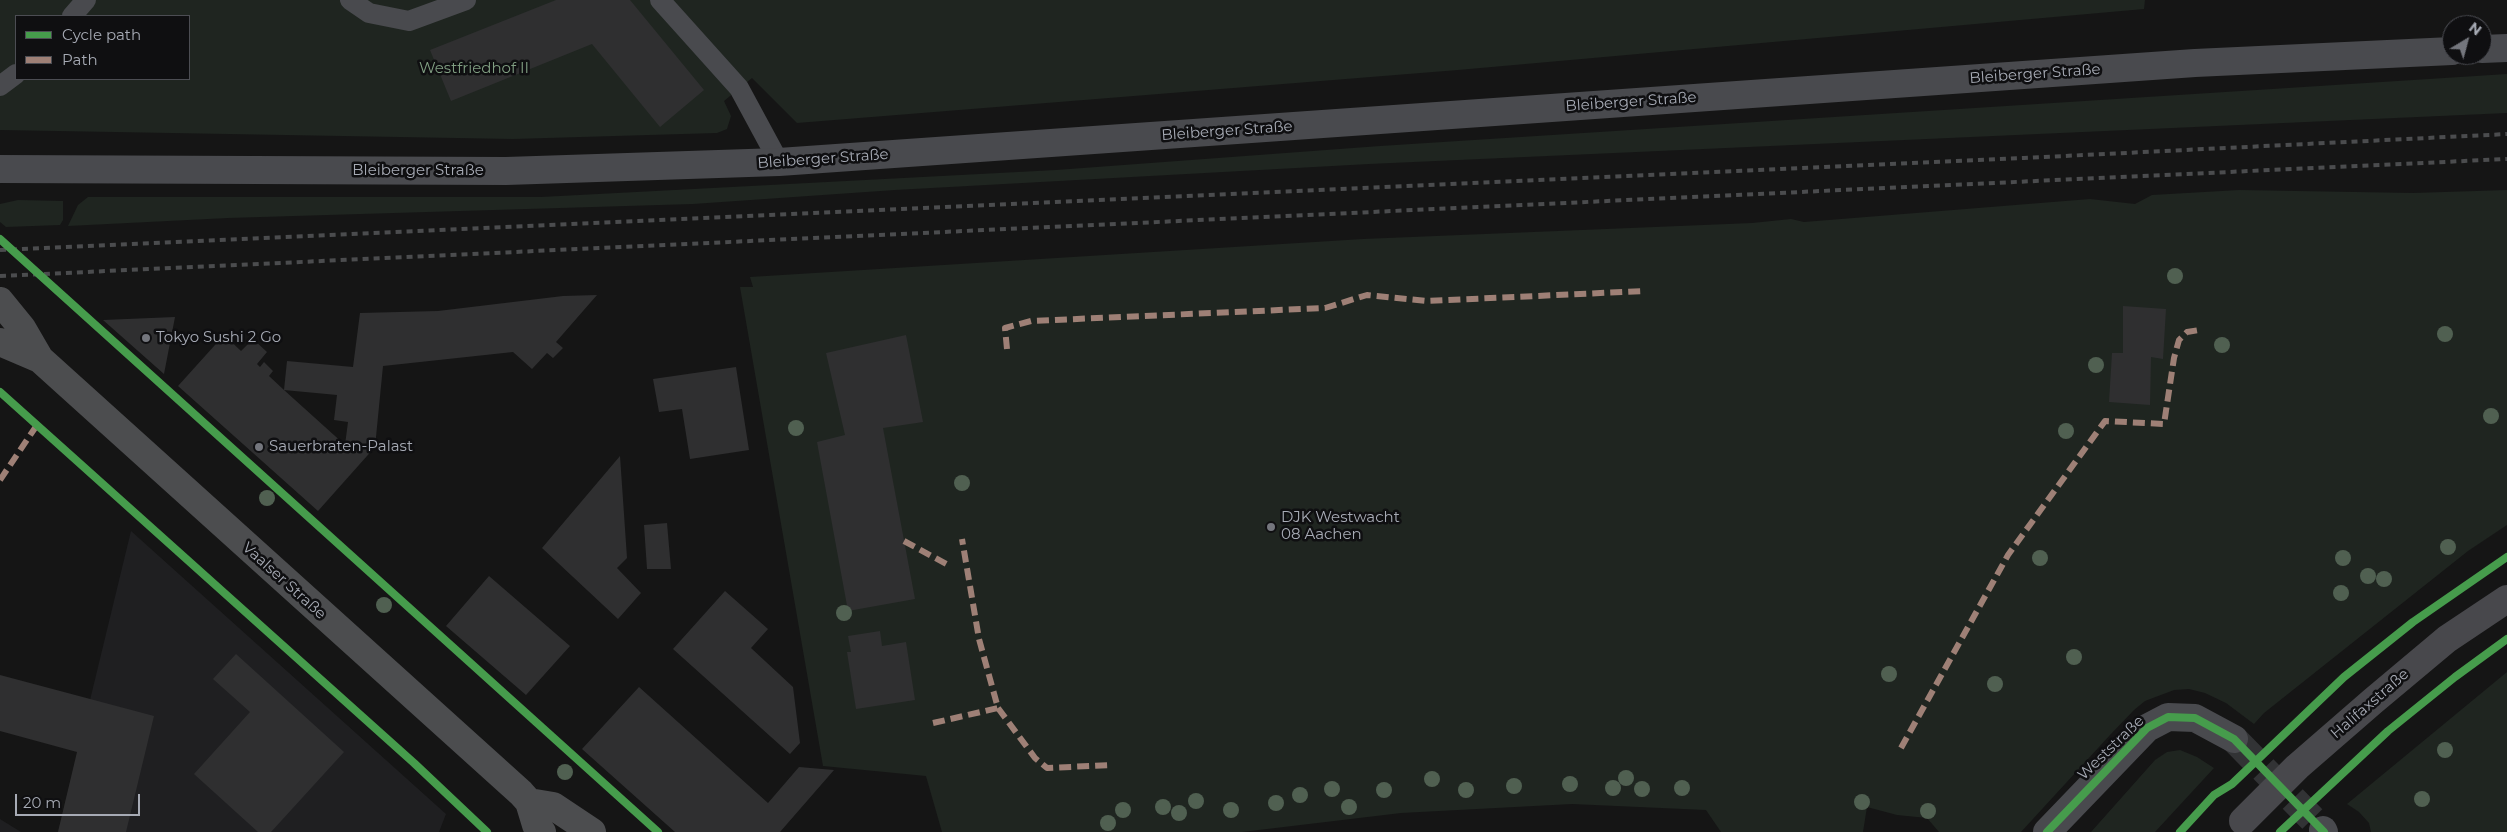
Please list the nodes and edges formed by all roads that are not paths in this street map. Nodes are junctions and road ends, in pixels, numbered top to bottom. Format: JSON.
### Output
{"nodes":[{"id":1,"x":86,"y":0,"type":"edge"},
{"id":2,"x":350,"y":0,"type":"edge"},
{"id":3,"x":466,"y":0,"type":"edge"},
{"id":4,"x":660,"y":0,"type":"edge"},
{"id":5,"x":73,"y":15,"type":"edge"},
{"id":6,"x":2507,"y":48,"type":"edge"},
{"id":7,"x":2492,"y":49,"type":"edge"},
{"id":8,"x":2442,"y":51,"type":"edge"},
{"id":9,"x":15,"y":75,"type":"edge"},
{"id":10,"x":0,"y":86,"type":"edge"},
{"id":11,"x":779,"y":162,"type":"junction"},
{"id":12,"x":0,"y":169,"type":"edge"},
{"id":13,"x":0,"y":301,"type":"edge"},
{"id":14,"x":0,"y":342,"type":"edge"},
{"id":15,"x":0,"y":348,"type":"edge"},
{"id":16,"x":40,"y":359,"type":"junction"},
{"id":17,"x":2507,"y":599,"type":"edge"},
{"id":18,"x":2234,"y":740,"type":"tunnel mouth"},
{"id":19,"x":529,"y":802,"type":"junction"},
{"id":20,"x":2243,"y":822,"type":"dead end"},
{"id":21,"x":542,"y":832,"type":"edge"},
{"id":22,"x":592,"y":832,"type":"edge"},
{"id":23,"x":2047,"y":832,"type":"edge"}],
"edges":[{"from":1,"to":5,"type":"lane"},
{"from":2,"to":3,"type":"lane"},
{"from":4,"to":11,"type":"lane"},
{"from":6,"to":7,"type":"street"},
{"from":8,"to":11,"type":"street","name":"Bleiberger Straße"},
{"from":9,"to":10,"type":"lane"},
{"from":11,"to":12,"type":"street","name":"Bleiberger Straße"},
{"from":13,"to":16,"type":"main road","name":"Vaalser Straße"},
{"from":14,"to":16,"type":"main road","name":"Vaalser Straße"},
{"from":15,"to":16,"type":"lane"},
{"from":16,"to":19,"type":"main road","name":"Vaalser Straße"},
{"from":17,"to":20,"type":"main road","name":"Halifaxstraße","bridge":true},
{"from":18,"to":23,"type":"street","name":"Weststraße"},
{"from":19,"to":21,"type":"main road"},
{"from":19,"to":22,"type":"main road"}]}
